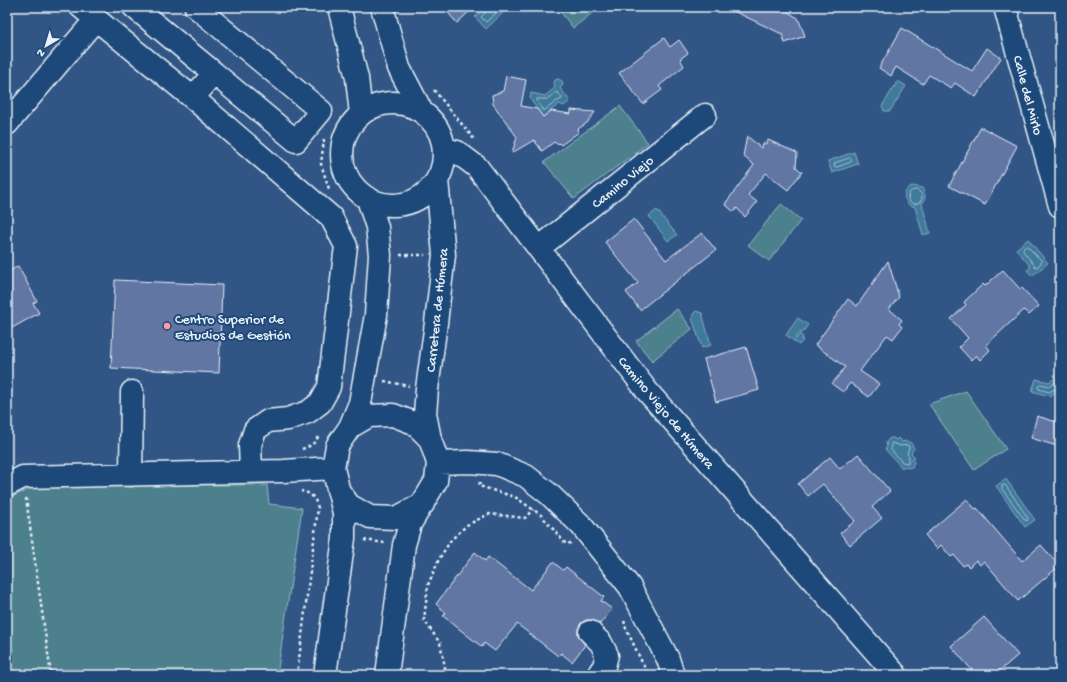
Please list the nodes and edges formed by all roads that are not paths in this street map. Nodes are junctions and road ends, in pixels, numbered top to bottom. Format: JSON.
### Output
{"nodes":[{"id":1,"x":134,"y":7,"type":"edge"},
{"id":2,"x":196,"y":7,"type":"edge"},
{"id":3,"x":339,"y":7,"type":"edge"},
{"id":4,"x":382,"y":7,"type":"edge"},
{"id":5,"x":1005,"y":7,"type":"edge"},
{"id":6,"x":88,"y":13,"type":"edge"},
{"id":7,"x":214,"y":73,"type":"junction"},
{"id":8,"x":193,"y":98,"type":"junction"},
{"id":9,"x":422,"y":112,"type":"junction"},
{"id":10,"x":361,"y":114,"type":"junction"},
{"id":11,"x":705,"y":115,"type":"dead end"},
{"id":12,"x":7,"y":124,"type":"edge"},
{"id":13,"x":444,"y":149,"type":"junction"},
{"id":14,"x":438,"y":180,"type":"junction"},
{"id":15,"x":368,"y":199,"type":"junction"},
{"id":16,"x":1060,"y":206,"type":"edge"},
{"id":17,"x":539,"y":248,"type":"junction"},
{"id":18,"x":132,"y":392,"type":"dead end"},
{"id":19,"x":350,"y":427,"type":"junction"},
{"id":20,"x":430,"y":439,"type":"junction"},
{"id":21,"x":438,"y":463,"type":"junction"},
{"id":22,"x":333,"y":468,"type":"junction"},
{"id":23,"x":250,"y":471,"type":"junction"},
{"id":24,"x":130,"y":475,"type":"junction"},
{"id":25,"x":15,"y":481,"type":"edge"},
{"id":26,"x":338,"y":489,"type":"junction"},
{"id":27,"x":423,"y":504,"type":"junction"},
{"id":28,"x":590,"y":632,"type":"dead end"},
{"id":29,"x":325,"y":675,"type":"edge"},
{"id":30,"x":387,"y":675,"type":"edge"},
{"id":31,"x":598,"y":675,"type":"edge"},
{"id":32,"x":673,"y":675,"type":"edge"},
{"id":33,"x":896,"y":675,"type":"edge"}],
"edges":[{"from":1,"to":7,"type":"street"},
{"from":2,"to":7,"type":"street"},
{"from":3,"to":10,"type":"street"},
{"from":4,"to":9,"type":"street"},
{"from":5,"to":16,"type":"street","name":"Calle del Mirlo"},
{"from":6,"to":8,"type":"street"},
{"from":6,"to":12,"type":"street"},
{"from":7,"to":8,"type":"street"},
{"from":8,"to":23,"type":"street"},
{"from":9,"to":10,"type":"street"},
{"from":9,"to":13,"type":"street"},
{"from":10,"to":15,"type":"street"},
{"from":11,"to":17,"type":"street","name":"Camino Viejo"},
{"from":13,"to":14,"type":"street"},
{"from":13,"to":17,"type":"street","name":"Camino Viejo de Húmera"},
{"from":14,"to":15,"type":"street"},
{"from":14,"to":20,"type":"street","name":"Carretera de Húmera"},
{"from":15,"to":19,"type":"street"},
{"from":17,"to":33,"type":"street","name":"Camino Viejo de Húmera"},
{"from":18,"to":24,"type":"street"},
{"from":19,"to":20,"type":"street"},
{"from":19,"to":22,"type":"street"},
{"from":20,"to":21,"type":"street"},
{"from":21,"to":27,"type":"street"},
{"from":21,"to":32,"type":"street"},
{"from":22,"to":23,"type":"street"},
{"from":22,"to":26,"type":"street"},
{"from":23,"to":24,"type":"street"},
{"from":24,"to":25,"type":"street"},
{"from":26,"to":27,"type":"street"},
{"from":26,"to":29,"type":"street"},
{"from":27,"to":30,"type":"street"},
{"from":28,"to":31,"type":"street"}]}
